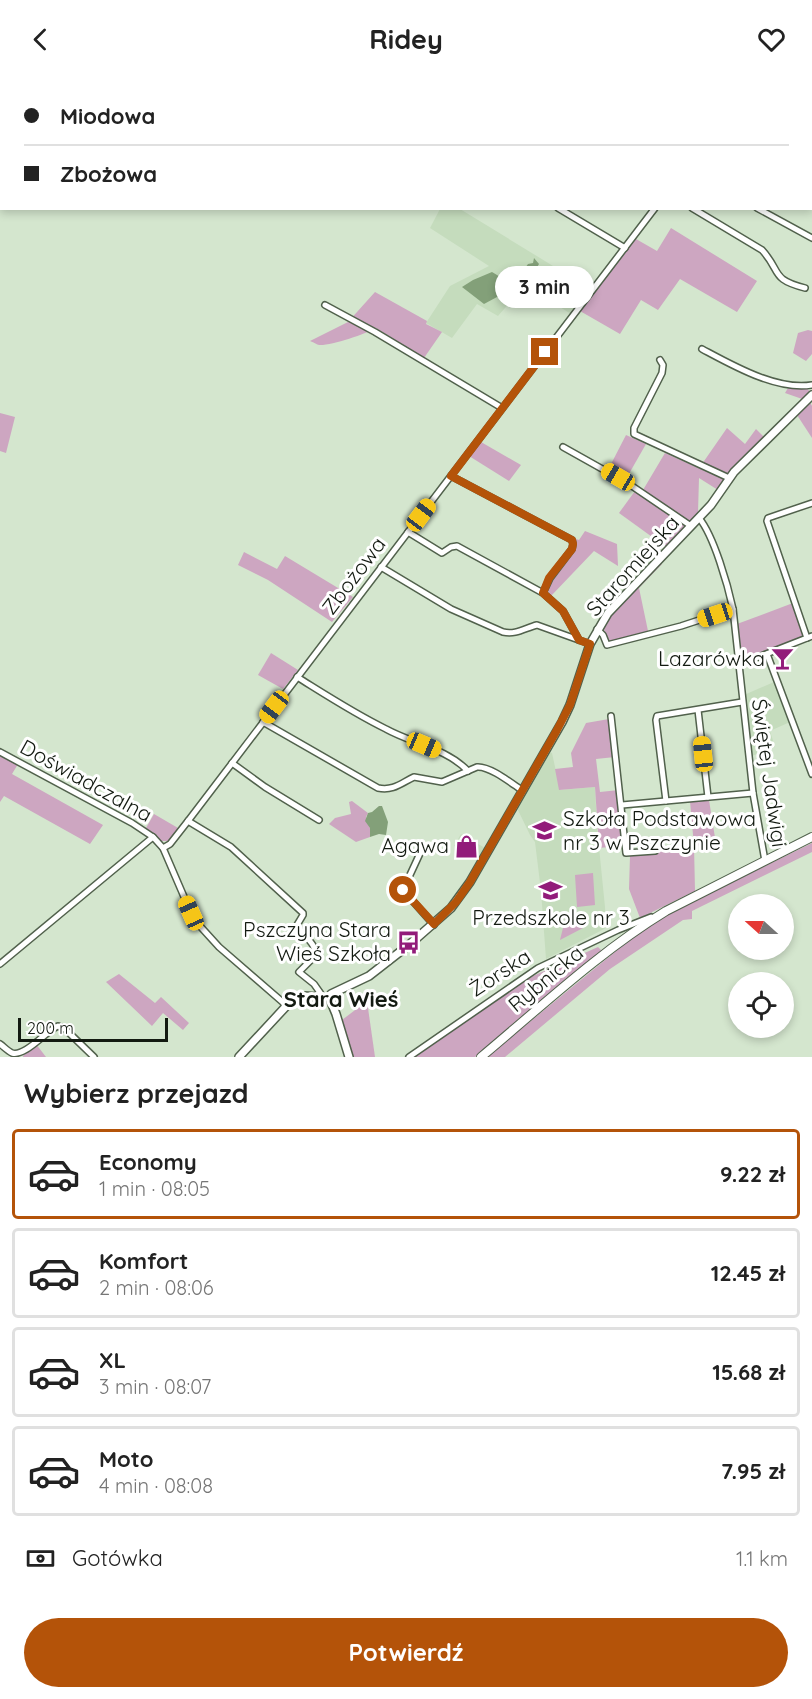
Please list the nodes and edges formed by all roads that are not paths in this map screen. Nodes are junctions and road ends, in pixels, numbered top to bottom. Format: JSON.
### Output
{"nodes":[{"id":1,"x":561,"y":210,"type":"edge"},
{"id":2,"x":654,"y":210,"type":"edge"},
{"id":3,"x":695,"y":210,"type":"edge"},
{"id":4,"x":761,"y":210,"type":"edge"},
{"id":5,"x":812,"y":238,"type":"edge"},
{"id":6,"x":625,"y":248,"type":"junction"},
{"id":7,"x":805,"y":288,"type":"dead end"},
{"id":8,"x":325,"y":305,"type":"dead end"},
{"id":9,"x":702,"y":349,"type":"dead end"},
{"id":10,"x":660,"y":360,"type":"dead end"},
{"id":11,"x":809,"y":385,"type":"edge"},
{"id":12,"x":812,"y":393,"type":"edge"},
{"id":13,"x":502,"y":408,"type":"junction"},
{"id":14,"x":563,"y":447,"type":"dead end"},
{"id":15,"x":451,"y":476,"type":"junction"},
{"id":16,"x":729,"y":478,"type":"junction"},
{"id":17,"x":812,"y":503,"type":"edge"},
{"id":18,"x":699,"y":518,"type":"junction"},
{"id":19,"x":691,"y":526,"type":"junction"},
{"id":20,"x":408,"y":532,"type":"junction"},
{"id":21,"x":381,"y":567,"type":"junction"},
{"id":22,"x":543,"y":593,"type":"junction"},
{"id":23,"x":733,"y":609,"type":"junction"},
{"id":24,"x":597,"y":629,"type":"junction"},
{"id":25,"x":810,"y":637,"type":"edge"},
{"id":26,"x":579,"y":640,"type":"junction"},
{"id":27,"x":590,"y":644,"type":"junction"},
{"id":28,"x":767,"y":654,"type":"junction"},
{"id":29,"x":738,"y":665,"type":"junction"},
{"id":30,"x":297,"y":677,"type":"junction"},
{"id":31,"x":742,"y":702,"type":"junction"},
{"id":32,"x":699,"y":710,"type":"junction"},
{"id":33,"x":611,"y":716,"type":"dead end"},
{"id":34,"x":263,"y":722,"type":"junction"},
{"id":35,"x":0,"y":752,"type":"edge"},
{"id":36,"x":232,"y":763,"type":"junction"},
{"id":37,"x":468,"y":771,"type":"junction"},
{"id":38,"x":812,"y":774,"type":"edge"},
{"id":39,"x":523,"y":790,"type":"junction"},
{"id":40,"x":753,"y":793,"type":"junction"},
{"id":41,"x":708,"y":797,"type":"junction"},
{"id":42,"x":666,"y":801,"type":"junction"},
{"id":43,"x":622,"y":805,"type":"junction"},
{"id":44,"x":319,"y":820,"type":"dead end"},
{"id":45,"x":188,"y":821,"type":"junction"},
{"id":46,"x":153,"y":837,"type":"junction"},
{"id":47,"x":812,"y":837,"type":"edge"},
{"id":48,"x":163,"y":848,"type":"junction"},
{"id":49,"x":422,"y":849,"type":"dead end"},
{"id":50,"x":656,"y":850,"type":"dead end"},
{"id":51,"x":765,"y":861,"type":"junction"},
{"id":52,"x":666,"y":911,"type":"junction"},
{"id":53,"x":434,"y":924,"type":"junction"},
{"id":54,"x":601,"y":939,"type":"junction"},
{"id":55,"x":610,"y":950,"type":"junction"},
{"id":56,"x":0,"y":964,"type":"edge"},
{"id":57,"x":320,"y":995,"type":"junction"},
{"id":58,"x":331,"y":998,"type":"junction"},
{"id":59,"x":286,"y":1005,"type":"junction"},
{"id":60,"x":0,"y":1044,"type":"edge"},
{"id":61,"x":94,"y":1057,"type":"edge"},
{"id":62,"x":239,"y":1057,"type":"edge"},
{"id":63,"x":349,"y":1057,"type":"edge"},
{"id":64,"x":409,"y":1057,"type":"edge"},
{"id":65,"x":481,"y":1057,"type":"edge"}],
"edges":[{"from":1,"to":6,"type":"street"},
{"from":2,"to":6,"type":"street","name":"Zbożowa"},
{"from":3,"to":7,"type":"street"},
{"from":4,"to":5,"type":"street"},
{"from":6,"to":13,"type":"street","name":"Zbożowa"},
{"from":8,"to":13,"type":"street"},
{"from":9,"to":11,"type":"street"},
{"from":10,"to":16,"type":"street"},
{"from":11,"to":12,"type":"street"},
{"from":12,"to":16,"type":"street","name":"Staromiejska"},
{"from":13,"to":15,"type":"street","name":"Zbożowa"},
{"from":14,"to":19,"type":"street"},
{"from":15,"to":20,"type":"street","name":"Zbożowa"},
{"from":15,"to":22,"type":"street"},
{"from":16,"to":18,"type":"street","name":"Staromiejska"},
{"from":17,"to":25,"type":"street"},
{"from":18,"to":19,"type":"street","name":"Staromiejska"},
{"from":18,"to":23,"type":"street","name":"Świętej Jadwigi"},
{"from":19,"to":24,"type":"street","name":"Staromiejska"},
{"from":20,"to":21,"type":"street","name":"Zbożowa"},
{"from":20,"to":22,"type":"street"},
{"from":21,"to":26,"type":"street"},
{"from":21,"to":30,"type":"street","name":"Zbożowa"},
{"from":22,"to":26,"type":"street"},
{"from":23,"to":24,"type":"street"},
{"from":23,"to":29,"type":"street","name":"Świętej Jadwigi"},
{"from":24,"to":27,"type":"street","name":"Staromiejska"},
{"from":25,"to":28,"type":"street"},
{"from":26,"to":27,"type":"street"},
{"from":27,"to":39,"type":"street","name":"Staromiejska"},
{"from":28,"to":29,"type":"street"},
{"from":28,"to":38,"type":"street"},
{"from":29,"to":31,"type":"street","name":"Świętej Jadwigi"},
{"from":30,"to":34,"type":"street","name":"Zbożowa"},
{"from":30,"to":37,"type":"street"},
{"from":31,"to":32,"type":"street"},
{"from":31,"to":40,"type":"street","name":"Świętej Jadwigi"},
{"from":32,"to":41,"type":"street"},
{"from":32,"to":42,"type":"street"},
{"from":33,"to":43,"type":"street"},
{"from":34,"to":36,"type":"street","name":"Zbożowa"},
{"from":34,"to":37,"type":"street"},
{"from":35,"to":46,"type":"street","name":"Doświadczalna"},
{"from":36,"to":44,"type":"street"},
{"from":36,"to":45,"type":"street","name":"Zbożowa"},
{"from":37,"to":39,"type":"street"},
{"from":39,"to":53,"type":"street","name":"Staromiejska"},
{"from":40,"to":41,"type":"street"},
{"from":40,"to":51,"type":"street","name":"Świętej Jadwigi"},
{"from":41,"to":42,"type":"street"},
{"from":42,"to":43,"type":"street"},
{"from":43,"to":50,"type":"street"},
{"from":45,"to":48,"type":"street","name":"Zbożowa"},
{"from":45,"to":57,"type":"street"},
{"from":46,"to":48,"type":"street","name":"Doświadczalna"},
{"from":46,"to":56,"type":"street"},
{"from":47,"to":51,"type":"main road","name":"Żorska"},
{"from":48,"to":59,"type":"street","name":"Doświadczalna"},
{"from":49,"to":53,"type":"street"},
{"from":51,"to":52,"type":"main road","name":"Żorska"},
{"from":52,"to":54,"type":"street","name":"Żorska"},
{"from":52,"to":55,"type":"main road","name":"Rybnicka"},
{"from":53,"to":58,"type":"street","name":"Staromiejska"},
{"from":54,"to":55,"type":"street"},
{"from":54,"to":64,"type":"street","name":"Żorska"},
{"from":55,"to":65,"type":"main road","name":"Rybnicka"},
{"from":57,"to":58,"type":"street"},
{"from":57,"to":59,"type":"street"},
{"from":58,"to":63,"type":"street"},
{"from":59,"to":62,"type":"street"},
{"from":60,"to":61,"type":"street"}]}
